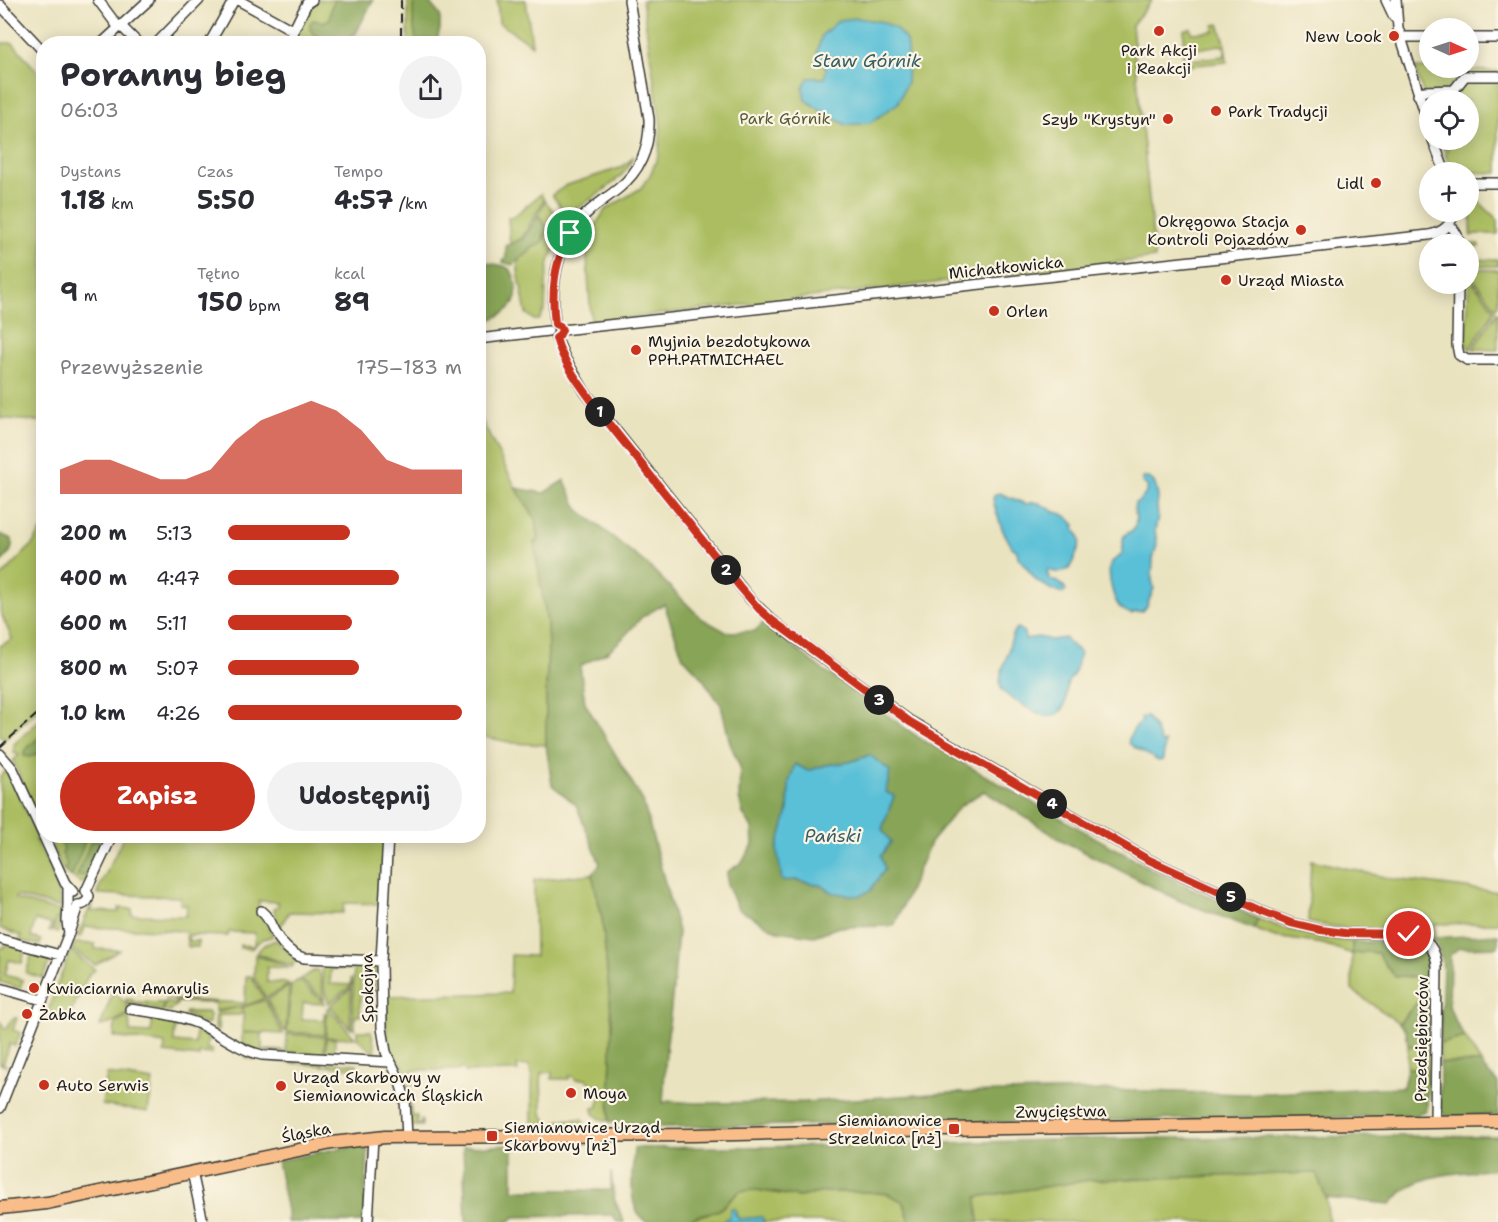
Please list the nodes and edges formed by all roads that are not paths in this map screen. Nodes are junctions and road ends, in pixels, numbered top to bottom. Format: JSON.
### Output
{"nodes":[{"id":1,"x":98,"y":0,"type":"edge"},
{"id":2,"x":149,"y":0,"type":"edge"},
{"id":3,"x":199,"y":0,"type":"edge"},
{"id":4,"x":236,"y":0,"type":"edge"},
{"id":5,"x":312,"y":0,"type":"edge"},
{"id":6,"x":629,"y":0,"type":"edge"},
{"id":7,"x":1386,"y":0,"type":"edge"},
{"id":8,"x":1396,"y":0,"type":"edge"},
{"id":9,"x":0,"y":5,"type":"edge"},
{"id":10,"x":1397,"y":23,"type":"junction"},
{"id":11,"x":120,"y":27,"type":"junction"},
{"id":12,"x":294,"y":31,"type":"junction"},
{"id":13,"x":110,"y":36,"type":"edge"},
{"id":14,"x":130,"y":36,"type":"edge"},
{"id":15,"x":164,"y":36,"type":"edge"},
{"id":16,"x":214,"y":36,"type":"edge"},
{"id":17,"x":291,"y":36,"type":"edge"},
{"id":18,"x":1400,"y":37,"type":"junction"},
{"id":19,"x":1419,"y":37,"type":"edge"},
{"id":20,"x":1479,"y":38,"type":"edge"},
{"id":21,"x":1498,"y":38,"type":"edge"},
{"id":22,"x":36,"y":43,"type":"edge"},
{"id":23,"x":1498,"y":76,"type":"edge"},
{"id":24,"x":1418,"y":95,"type":"junction"},
{"id":25,"x":1419,"y":98,"type":"edge"},
{"id":26,"x":1479,"y":183,"type":"edge"},
{"id":27,"x":1498,"y":183,"type":"edge"},
{"id":28,"x":1449,"y":224,"type":"joint"},
{"id":29,"x":1457,"y":234,"type":"edge"},
{"id":30,"x":1458,"y":294,"type":"edge"},
{"id":31,"x":555,"y":330,"type":"junction"},
{"id":32,"x":486,"y":338,"type":"edge"},
{"id":33,"x":1498,"y":360,"type":"edge"},
{"id":34,"x":3,"y":757,"type":"edge"},
{"id":35,"x":36,"y":817,"type":"edge"},
{"id":36,"x":49,"y":843,"type":"edge"},
{"id":37,"x":109,"y":843,"type":"edge"},
{"id":38,"x":388,"y":843,"type":"edge"},
{"id":39,"x":71,"y":889,"type":"junction"},
{"id":40,"x":86,"y":891,"type":"junction"},
{"id":41,"x":78,"y":905,"type":"junction"},
{"id":42,"x":261,"y":911,"type":"dead end"},
{"id":43,"x":69,"y":933,"type":"junction"},
{"id":44,"x":0,"y":939,"type":"edge"},
{"id":45,"x":60,"y":955,"type":"junction"},
{"id":46,"x":381,"y":961,"type":"junction"},
{"id":47,"x":0,"y":990,"type":"edge"},
{"id":48,"x":42,"y":1000,"type":"junction"},
{"id":49,"x":130,"y":1009,"type":"dead end"},
{"id":50,"x":390,"y":1062,"type":"junction"},
{"id":51,"x":0,"y":1108,"type":"edge"},
{"id":52,"x":1498,"y":1121,"type":"edge"},
{"id":53,"x":1435,"y":1122,"type":"junction"},
{"id":54,"x":624,"y":1136,"type":"joint"},
{"id":55,"x":406,"y":1137,"type":"junction"},
{"id":56,"x":373,"y":1138,"type":"junction"},
{"id":57,"x":192,"y":1172,"type":"junction"},
{"id":58,"x":0,"y":1208,"type":"edge"},
{"id":59,"x":203,"y":1222,"type":"edge"},
{"id":60,"x":368,"y":1222,"type":"edge"}],
"edges":[{"from":1,"to":11,"type":"street"},
{"from":2,"to":11,"type":"street"},
{"from":3,"to":15,"type":"street"},
{"from":4,"to":12,"type":"street"},
{"from":4,"to":16,"type":"street"},
{"from":5,"to":12,"type":"street"},
{"from":6,"to":31,"type":"street"},
{"from":7,"to":10,"type":"street"},
{"from":8,"to":10,"type":"street"},
{"from":9,"to":22,"type":"street"},
{"from":10,"to":18,"type":"street"},
{"from":11,"to":13,"type":"street"},
{"from":11,"to":14,"type":"street"},
{"from":12,"to":17,"type":"street"},
{"from":18,"to":19,"type":"street"},
{"from":18,"to":24,"type":"street"},
{"from":20,"to":21,"type":"street"},
{"from":23,"to":24,"type":"street"},
{"from":24,"to":25,"type":"street"},
{"from":26,"to":27,"type":"street"},
{"from":28,"to":29,"type":"street"},
{"from":28,"to":31,"type":"street","name":"Michałkowicka"},
{"from":30,"to":33,"type":"street"},
{"from":31,"to":32,"type":"street","name":"Michałkowicka"},
{"from":31,"to":53,"type":"street","name":"Przedsiębiorców"},
{"from":34,"to":35,"type":"street"},
{"from":36,"to":39,"type":"street"},
{"from":37,"to":40,"type":"street"},
{"from":38,"to":46,"type":"street","name":"Spokojna"},
{"from":39,"to":40,"type":"street"},
{"from":39,"to":41,"type":"street"},
{"from":39,"to":43,"type":"street"},
{"from":40,"to":41,"type":"street"},
{"from":41,"to":43,"type":"street"},
{"from":42,"to":46,"type":"street"},
{"from":43,"to":45,"type":"street"},
{"from":44,"to":45,"type":"street"},
{"from":45,"to":48,"type":"street"},
{"from":46,"to":50,"type":"street","name":"Spokojna"},
{"from":47,"to":48,"type":"street"},
{"from":48,"to":51,"type":"street"},
{"from":49,"to":50,"type":"street"},
{"from":50,"to":55,"type":"street","name":"Spokojna"},
{"from":52,"to":53,"type":"main road","name":"Zwycięstwa"},
{"from":53,"to":54,"type":"main road","name":"Zwycięstwa"},
{"from":54,"to":55,"type":"main road","name":"Śląska"},
{"from":55,"to":56,"type":"main road","name":"Śląska"},
{"from":56,"to":57,"type":"main road","name":"Śląska"},
{"from":56,"to":60,"type":"street"},
{"from":57,"to":58,"type":"main road","name":"Śląska"},
{"from":57,"to":59,"type":"street"}]}
